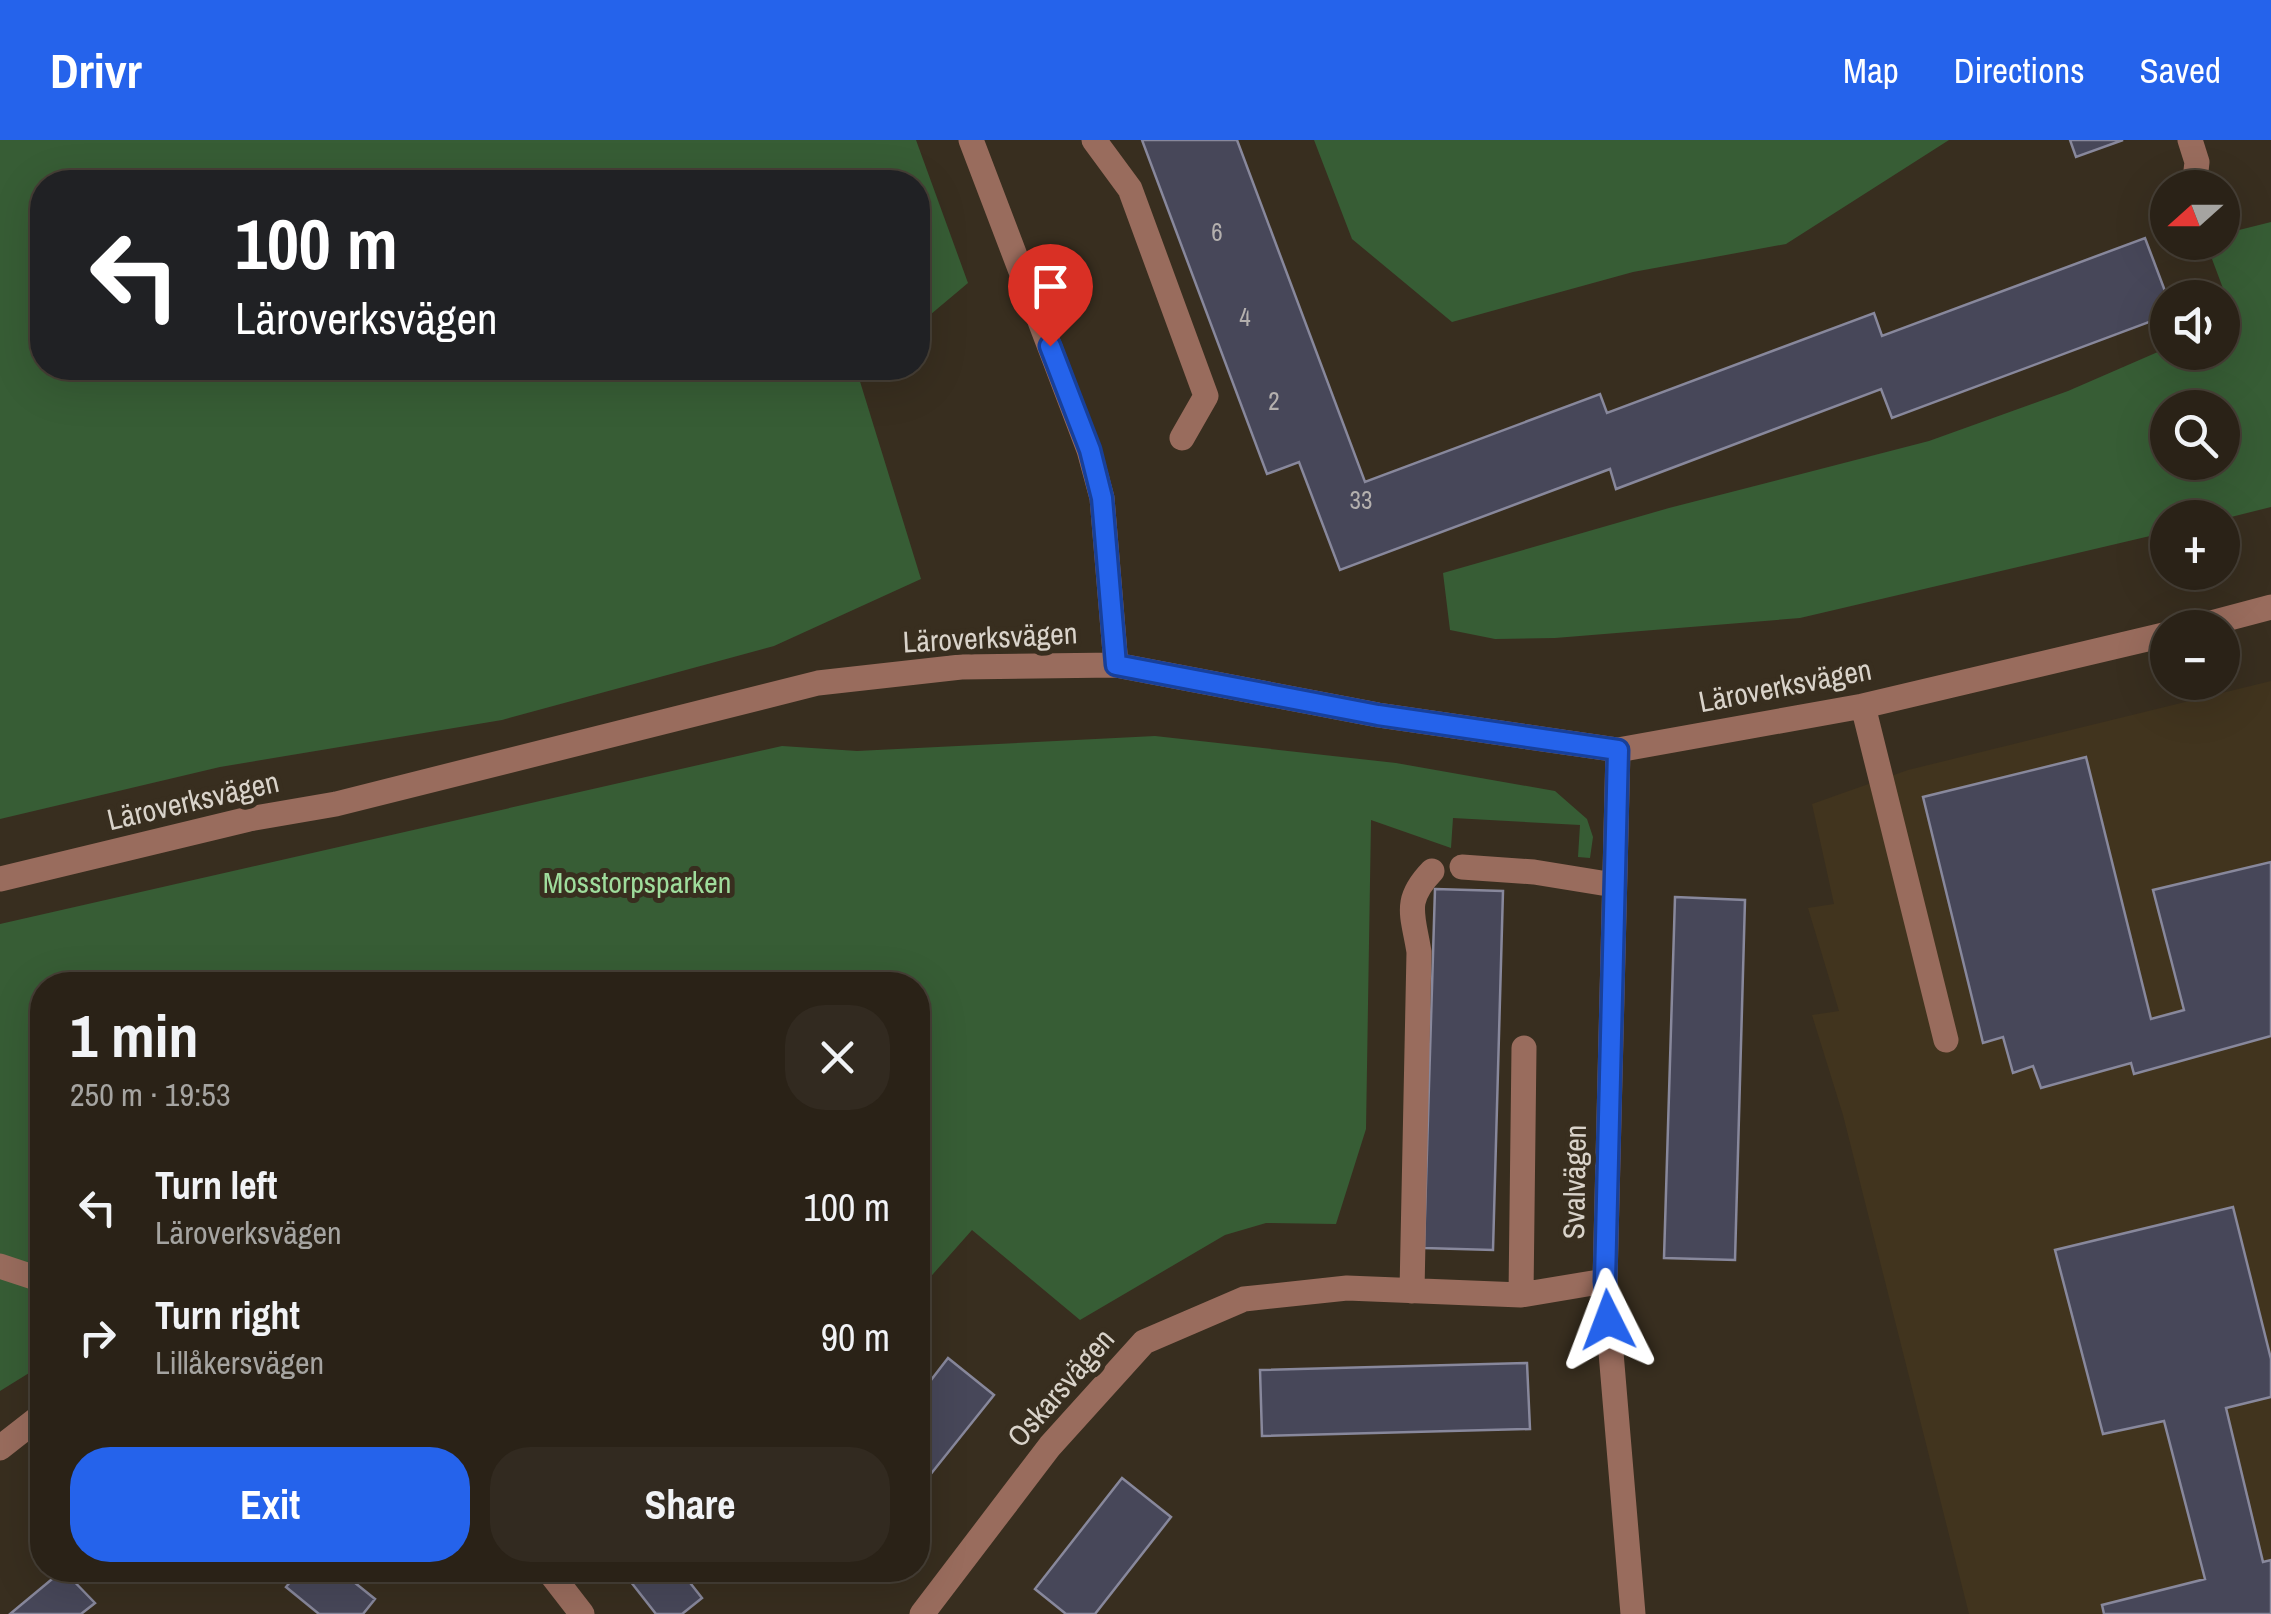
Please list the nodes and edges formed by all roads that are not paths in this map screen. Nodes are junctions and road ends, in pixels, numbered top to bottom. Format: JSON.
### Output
{"nodes":[{"id":1,"x":972,"y":140,"type":"edge"},
{"id":2,"x":1094,"y":140,"type":"edge"},
{"id":3,"x":2190,"y":140,"type":"edge"},
{"id":4,"x":2196,"y":170,"type":"edge"},
{"id":5,"x":1182,"y":438,"type":"dead end"},
{"id":6,"x":2271,"y":607,"type":"edge"},
{"id":7,"x":2240,"y":615,"type":"edge"},
{"id":8,"x":2150,"y":638,"type":"edge"},
{"id":9,"x":1116,"y":665,"type":"junction"},
{"id":10,"x":1862,"y":706,"type":"junction"},
{"id":11,"x":1618,"y":750,"type":"junction"},
{"id":12,"x":1462,"y":867,"type":"dead end"},
{"id":13,"x":1432,"y":872,"type":"dead end"},
{"id":14,"x":0,"y":879,"type":"edge"},
{"id":15,"x":1614,"y":885,"type":"junction"},
{"id":16,"x":1946,"y":1040,"type":"dead end"},
{"id":17,"x":1524,"y":1048,"type":"dead end"},
{"id":18,"x":0,"y":1266,"type":"edge"},
{"id":19,"x":30,"y":1276,"type":"edge"},
{"id":20,"x":1605,"y":1281,"type":"junction"},
{"id":21,"x":1412,"y":1292,"type":"junction"},
{"id":22,"x":1521,"y":1295,"type":"junction"},
{"id":23,"x":30,"y":1425,"type":"edge"},
{"id":24,"x":0,"y":1448,"type":"edge"},
{"id":25,"x":557,"y":1582,"type":"edge"},
{"id":26,"x":582,"y":1614,"type":"edge"},
{"id":27,"x":922,"y":1614,"type":"edge"},
{"id":28,"x":1633,"y":1614,"type":"edge"}],
"edges":[{"from":1,"to":9,"type":"street"},
{"from":2,"to":5,"type":"street"},
{"from":3,"to":4,"type":"street"},
{"from":6,"to":7,"type":"street"},
{"from":8,"to":10,"type":"street","name":"Läroverksvägen"},
{"from":9,"to":11,"type":"street","name":"Läroverksvägen"},
{"from":9,"to":14,"type":"street","name":"Läroverksvägen"},
{"from":10,"to":11,"type":"street","name":"Läroverksvägen"},
{"from":10,"to":16,"type":"street"},
{"from":11,"to":15,"type":"street","name":"Svalvägen"},
{"from":12,"to":15,"type":"street"},
{"from":13,"to":21,"type":"street"},
{"from":15,"to":20,"type":"street","name":"Svalvägen"},
{"from":17,"to":22,"type":"street"},
{"from":18,"to":19,"type":"street"},
{"from":20,"to":22,"type":"street","name":"Oskarsvägen"},
{"from":20,"to":28,"type":"street","name":"Svalvägen"},
{"from":21,"to":22,"type":"street","name":"Oskarsvägen"},
{"from":21,"to":27,"type":"street","name":"Oskarsvägen"},
{"from":23,"to":24,"type":"street"},
{"from":25,"to":26,"type":"street"}]}
